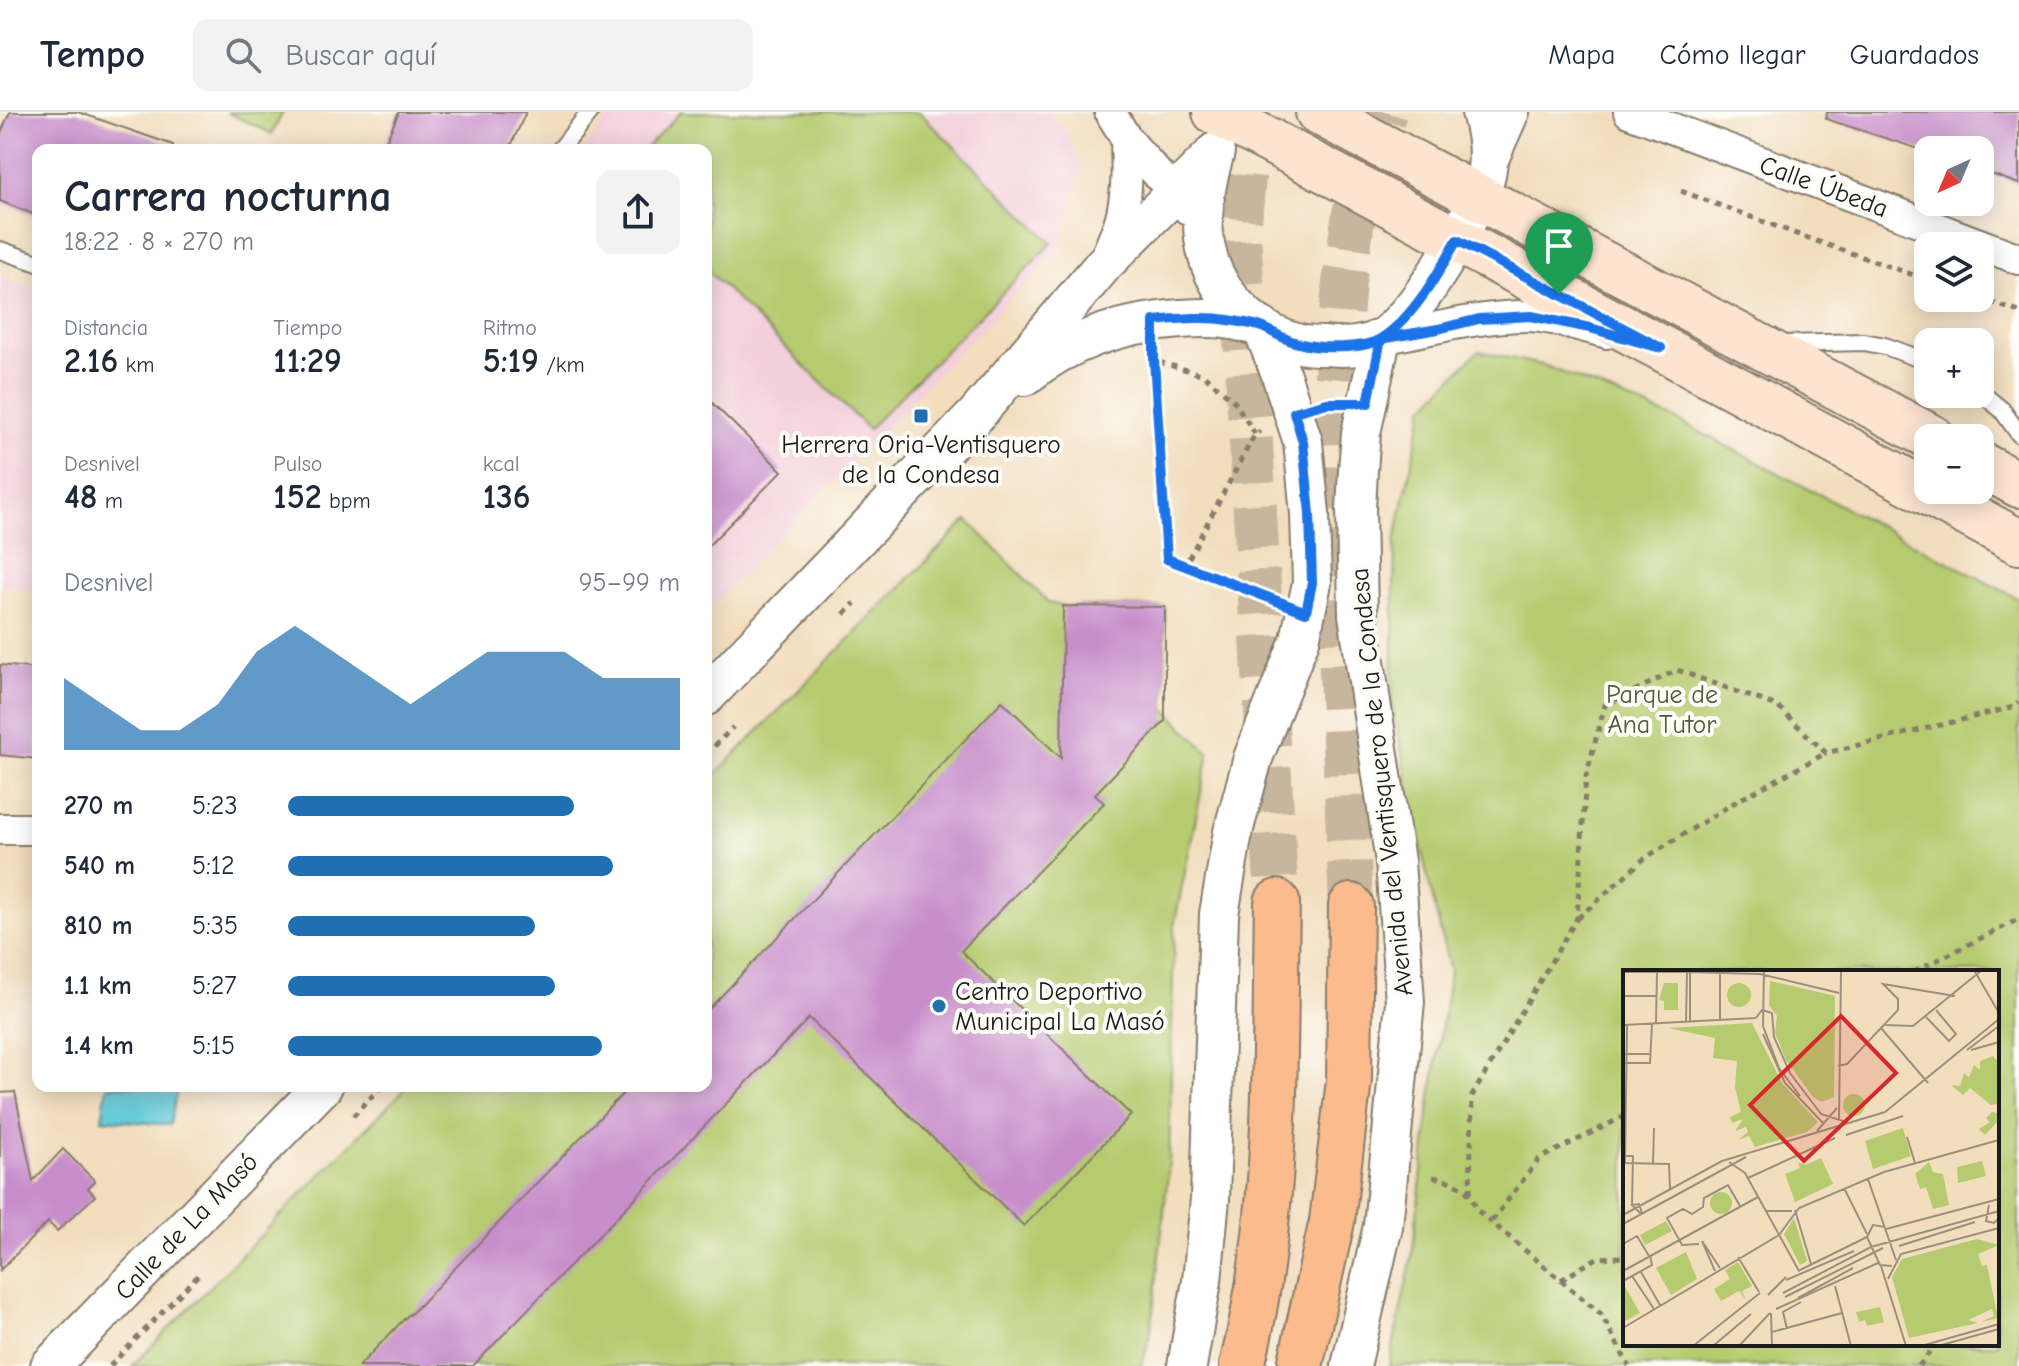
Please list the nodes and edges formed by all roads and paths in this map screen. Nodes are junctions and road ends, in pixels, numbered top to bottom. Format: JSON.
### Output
{"nodes":[{"id":1,"x":590,"y":112,"type":"edge"},
{"id":2,"x":1110,"y":112,"type":"edge"},
{"id":3,"x":1318,"y":112,"type":"edge"},
{"id":4,"x":1481,"y":112,"type":"edge"},
{"id":5,"x":1514,"y":112,"type":"edge"},
{"id":6,"x":1629,"y":112,"type":"edge"},
{"id":7,"x":1223,"y":124,"type":"edge"},
{"id":8,"x":1126,"y":138,"type":"junction"},
{"id":9,"x":565,"y":144,"type":"edge"},
{"id":10,"x":1482,"y":187,"type":"junction"},
{"id":11,"x":1681,"y":191,"type":"dead end"},
{"id":12,"x":1175,"y":195,"type":"junction"},
{"id":13,"x":1203,"y":225,"type":"junction"},
{"id":14,"x":1457,"y":240,"type":"junction"},
{"id":15,"x":0,"y":250,"type":"edge"},
{"id":16,"x":2019,"y":259,"type":"edge"},
{"id":17,"x":32,"y":261,"type":"edge"},
{"id":18,"x":1104,"y":264,"type":"junction"},
{"id":19,"x":1914,"y":275,"type":"edge"},
{"id":20,"x":1994,"y":303,"type":"edge"},
{"id":21,"x":2019,"y":312,"type":"edge"},
{"id":22,"x":1154,"y":321,"type":"junction"},
{"id":23,"x":1262,"y":327,"type":"junction"},
{"id":24,"x":1381,"y":339,"type":"junction"},
{"id":25,"x":1755,"y":344,"type":"junction"},
{"id":26,"x":1661,"y":348,"type":"junction"},
{"id":27,"x":1914,"y":357,"type":"edge"},
{"id":28,"x":1154,"y":360,"type":"junction"},
{"id":29,"x":1994,"y":403,"type":"edge"},
{"id":30,"x":1294,"y":412,"type":"junction"},
{"id":31,"x":976,"y":415,"type":"junction"},
{"id":32,"x":1914,"y":428,"type":"edge"},
{"id":33,"x":1255,"y":434,"type":"junction"},
{"id":34,"x":2019,"y":434,"type":"edge"},
{"id":35,"x":1994,"y":472,"type":"edge"},
{"id":36,"x":2019,"y":485,"type":"edge"},
{"id":37,"x":2019,"y":542,"type":"edge"},
{"id":38,"x":1185,"y":565,"type":"junction"},
{"id":39,"x":1306,"y":612,"type":"junction"},
{"id":40,"x":712,"y":690,"type":"edge"},
{"id":41,"x":2019,"y":702,"type":"edge"},
{"id":42,"x":1826,"y":753,"type":"junction"},
{"id":43,"x":0,"y":829,"type":"edge"},
{"id":44,"x":32,"y":829,"type":"edge"},
{"id":45,"x":1277,"y":902,"type":"tunnel mouth"},
{"id":46,"x":1351,"y":906,"type":"tunnel mouth"},
{"id":47,"x":1577,"y":918,"type":"junction"},
{"id":48,"x":2019,"y":919,"type":"edge"},
{"id":49,"x":1918,"y":970,"type":"edge"},
{"id":50,"x":317,"y":1092,"type":"edge"},
{"id":51,"x":1623,"y":1117,"type":"edge"},
{"id":52,"x":1433,"y":1177,"type":"dead end"},
{"id":53,"x":1470,"y":1193,"type":"junction"},
{"id":54,"x":1492,"y":1221,"type":"junction"},
{"id":55,"x":1623,"y":1257,"type":"edge"},
{"id":56,"x":1561,"y":1280,"type":"junction"},
{"id":57,"x":1934,"y":1346,"type":"edge"},
{"id":58,"x":50,"y":1366,"type":"edge"},
{"id":59,"x":1187,"y":1366,"type":"edge"},
{"id":60,"x":1242,"y":1366,"type":"edge"},
{"id":61,"x":1300,"y":1366,"type":"edge"},
{"id":62,"x":1351,"y":1366,"type":"edge"},
{"id":63,"x":1629,"y":1366,"type":"edge"},
{"id":64,"x":1919,"y":1366,"type":"edge"}],
"edges":[{"from":1,"to":9,"type":"lane"},
{"from":2,"to":8,"type":"street"},
{"from":3,"to":10,"type":"main road"},
{"from":4,"to":10,"type":"street"},
{"from":5,"to":10,"type":"street"},
{"from":6,"to":16,"type":"street","name":"Calle Úbeda"},
{"from":7,"to":12,"type":"street"},
{"from":7,"to":13,"type":"street"},
{"from":7,"to":14,"type":"main road"},
{"from":8,"to":12,"type":"street"},
{"from":8,"to":18,"type":"street"},
{"from":10,"to":14,"type":"street"},
{"from":10,"to":25,"type":"main road"},
{"from":11,"to":19,"type":"path"},
{"from":12,"to":13,"type":"street"},
{"from":12,"to":18,"type":"street"},
{"from":13,"to":23,"type":"street"},
{"from":14,"to":24,"type":"street"},
{"from":14,"to":26,"type":"main road"},
{"from":15,"to":17,"type":"lane"},
{"from":18,"to":31,"type":"street"},
{"from":20,"to":21,"type":"path"},
{"from":22,"to":23,"type":"street"},
{"from":22,"to":28,"type":"path"},
{"from":22,"to":31,"type":"street"},
{"from":23,"to":24,"type":"street"},
{"from":23,"to":30,"type":"street","name":"Avenida del Ventisquero de la Condesa"},
{"from":24,"to":26,"type":"street"},
{"from":24,"to":62,"type":"street","name":"Avenida del Ventisquero de la Condesa"},
{"from":25,"to":27,"type":"lane"},
{"from":25,"to":32,"type":"main road"},
{"from":26,"to":37,"type":"main road"},
{"from":28,"to":33,"type":"path"},
{"from":28,"to":38,"type":"path"},
{"from":29,"to":34,"type":"lane"},
{"from":30,"to":33,"type":"path"},
{"from":30,"to":39,"type":"street","name":"Avenida del Ventisquero de la Condesa"},
{"from":31,"to":40,"type":"street"},
{"from":33,"to":38,"type":"path"},
{"from":35,"to":36,"type":"main road"},
{"from":38,"to":39,"type":"path"},
{"from":39,"to":59,"type":"street","name":"Avenida del Ventisquero de la Condesa"},
{"from":41,"to":42,"type":"path"},
{"from":42,"to":47,"type":"path"},
{"from":42,"to":47,"type":"path"},
{"from":43,"to":44,"type":"street"},
{"from":45,"to":60,"type":"highway"},
{"from":46,"to":61,"type":"highway"},
{"from":47,"to":53,"type":"path"},
{"from":48,"to":49,"type":"path"},
{"from":50,"to":58,"type":"street","name":"Calle de La Masó"},
{"from":51,"to":54,"type":"path"},
{"from":52,"to":53,"type":"path"},
{"from":53,"to":54,"type":"path"},
{"from":54,"to":56,"type":"path"},
{"from":55,"to":56,"type":"path"},
{"from":56,"to":63,"type":"path"},
{"from":57,"to":64,"type":"path"}]}
